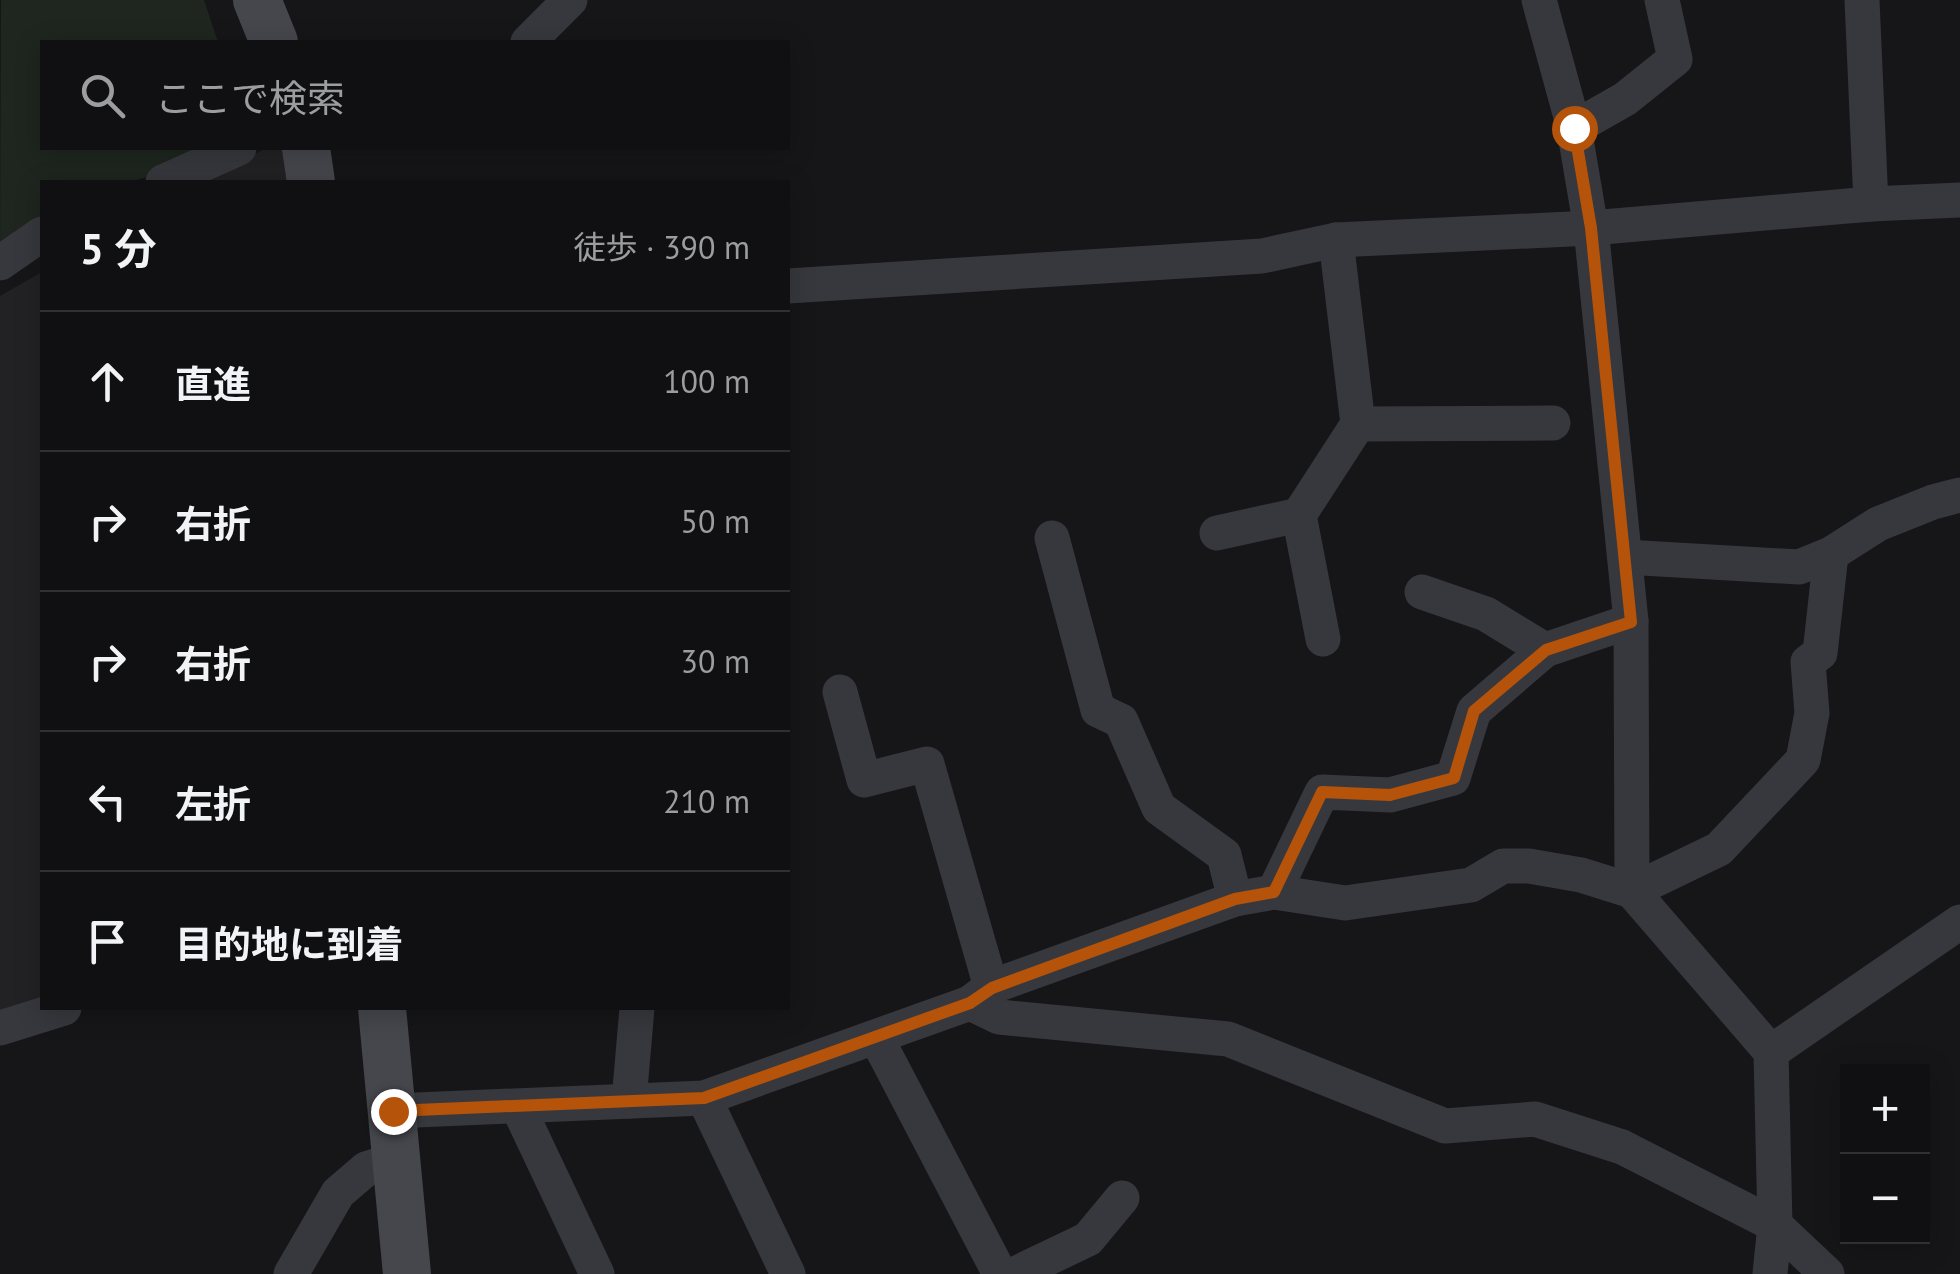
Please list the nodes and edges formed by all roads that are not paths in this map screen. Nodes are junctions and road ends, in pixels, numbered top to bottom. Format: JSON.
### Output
{"nodes":[{"id":1,"x":256,"y":0,"type":"edge"},
{"id":2,"x":570,"y":0,"type":"edge"},
{"id":3,"x":1539,"y":0,"type":"edge"},
{"id":4,"x":1662,"y":0,"type":"edge"},
{"id":5,"x":1862,"y":0,"type":"edge"},
{"id":6,"x":273,"y":40,"type":"edge"},
{"id":7,"x":530,"y":40,"type":"edge"},
{"id":8,"x":1574,"y":128,"type":"junction"},
{"id":9,"x":235,"y":150,"type":"edge"},
{"id":10,"x":306,"y":150,"type":"edge"},
{"id":11,"x":167,"y":180,"type":"edge"},
{"id":12,"x":311,"y":180,"type":"edge"},
{"id":13,"x":1960,"y":200,"type":"edge"},
{"id":14,"x":1871,"y":204,"type":"junction"},
{"id":15,"x":1591,"y":228,"type":"junction"},
{"id":16,"x":40,"y":235,"type":"edge"},
{"id":17,"x":1336,"y":240,"type":"junction"},
{"id":18,"x":0,"y":263,"type":"edge"},
{"id":19,"x":790,"y":286,"type":"edge"},
{"id":20,"x":1552,"y":423,"type":"dead end"},
{"id":21,"x":1358,"y":424,"type":"junction"},
{"id":22,"x":1960,"y":495,"type":"edge"},
{"id":23,"x":1299,"y":515,"type":"junction"},
{"id":24,"x":1218,"y":533,"type":"dead end"},
{"id":25,"x":1052,"y":538,"type":"dead end"},
{"id":26,"x":1831,"y":554,"type":"junction"},
{"id":27,"x":1624,"y":557,"type":"junction"},
{"id":28,"x":1422,"y":592,"type":"dead end"},
{"id":29,"x":1631,"y":622,"type":"junction"},
{"id":30,"x":1323,"y":640,"type":"dead end"},
{"id":31,"x":1546,"y":650,"type":"junction"},
{"id":32,"x":840,"y":692,"type":"dead end"},
{"id":33,"x":1632,"y":891,"type":"junction"},
{"id":34,"x":1274,"y":892,"type":"junction"},
{"id":35,"x":1235,"y":899,"type":"junction"},
{"id":36,"x":1960,"y":922,"type":"edge"},
{"id":37,"x":981,"y":995,"type":"junction"},
{"id":38,"x":58,"y":1010,"type":"edge"},
{"id":39,"x":382,"y":1010,"type":"edge"},
{"id":40,"x":637,"y":1010,"type":"edge"},
{"id":41,"x":0,"y":1028,"type":"edge"},
{"id":42,"x":877,"y":1038,"type":"junction"},
{"id":43,"x":1771,"y":1052,"type":"junction"},
{"id":44,"x":704,"y":1098,"type":"junction"},
{"id":45,"x":629,"y":1101,"type":"junction"},
{"id":46,"x":518,"y":1107,"type":"junction"},
{"id":47,"x":393,"y":1111,"type":"junction"},
{"id":48,"x":397,"y":1159,"type":"junction"},
{"id":49,"x":1122,"y":1198,"type":"dead end"},
{"id":50,"x":1775,"y":1225,"type":"junction"},
{"id":51,"x":291,"y":1274,"type":"edge"},
{"id":52,"x":407,"y":1274,"type":"edge"},
{"id":53,"x":597,"y":1274,"type":"edge"},
{"id":54,"x":788,"y":1274,"type":"edge"},
{"id":55,"x":1000,"y":1274,"type":"edge"},
{"id":56,"x":1015,"y":1274,"type":"edge"},
{"id":57,"x":1770,"y":1274,"type":"edge"},
{"id":58,"x":1827,"y":1274,"type":"edge"}],
"edges":[{"from":1,"to":6,"type":"main road"},
{"from":2,"to":7,"type":"street"},
{"from":3,"to":8,"type":"street"},
{"from":4,"to":8,"type":"street"},
{"from":5,"to":14,"type":"street"},
{"from":8,"to":15,"type":"street"},
{"from":9,"to":11,"type":"street"},
{"from":10,"to":12,"type":"main road"},
{"from":13,"to":14,"type":"street"},
{"from":14,"to":15,"type":"street"},
{"from":15,"to":17,"type":"street"},
{"from":15,"to":27,"type":"street"},
{"from":16,"to":18,"type":"street"},
{"from":17,"to":19,"type":"street"},
{"from":17,"to":21,"type":"street"},
{"from":20,"to":21,"type":"street"},
{"from":21,"to":23,"type":"street"},
{"from":22,"to":26,"type":"street"},
{"from":23,"to":24,"type":"street"},
{"from":23,"to":30,"type":"street"},
{"from":25,"to":35,"type":"street"},
{"from":26,"to":27,"type":"street"},
{"from":26,"to":33,"type":"street"},
{"from":27,"to":29,"type":"street"},
{"from":28,"to":31,"type":"street"},
{"from":29,"to":31,"type":"street"},
{"from":29,"to":33,"type":"street"},
{"from":31,"to":34,"type":"street"},
{"from":32,"to":37,"type":"street"},
{"from":33,"to":34,"type":"street"},
{"from":33,"to":43,"type":"street"},
{"from":34,"to":35,"type":"street"},
{"from":35,"to":37,"type":"street"},
{"from":36,"to":43,"type":"street"},
{"from":37,"to":42,"type":"street"},
{"from":37,"to":50,"type":"street"},
{"from":38,"to":41,"type":"street"},
{"from":39,"to":47,"type":"main road"},
{"from":40,"to":45,"type":"street"},
{"from":42,"to":44,"type":"street"},
{"from":42,"to":55,"type":"street"},
{"from":43,"to":50,"type":"street"},
{"from":44,"to":45,"type":"street"},
{"from":44,"to":54,"type":"street"},
{"from":45,"to":46,"type":"street"},
{"from":46,"to":47,"type":"street"},
{"from":46,"to":53,"type":"street"},
{"from":47,"to":48,"type":"main road"},
{"from":48,"to":51,"type":"street"},
{"from":48,"to":52,"type":"main road"},
{"from":49,"to":56,"type":"street"},
{"from":50,"to":57,"type":"street"},
{"from":50,"to":58,"type":"street"}]}
